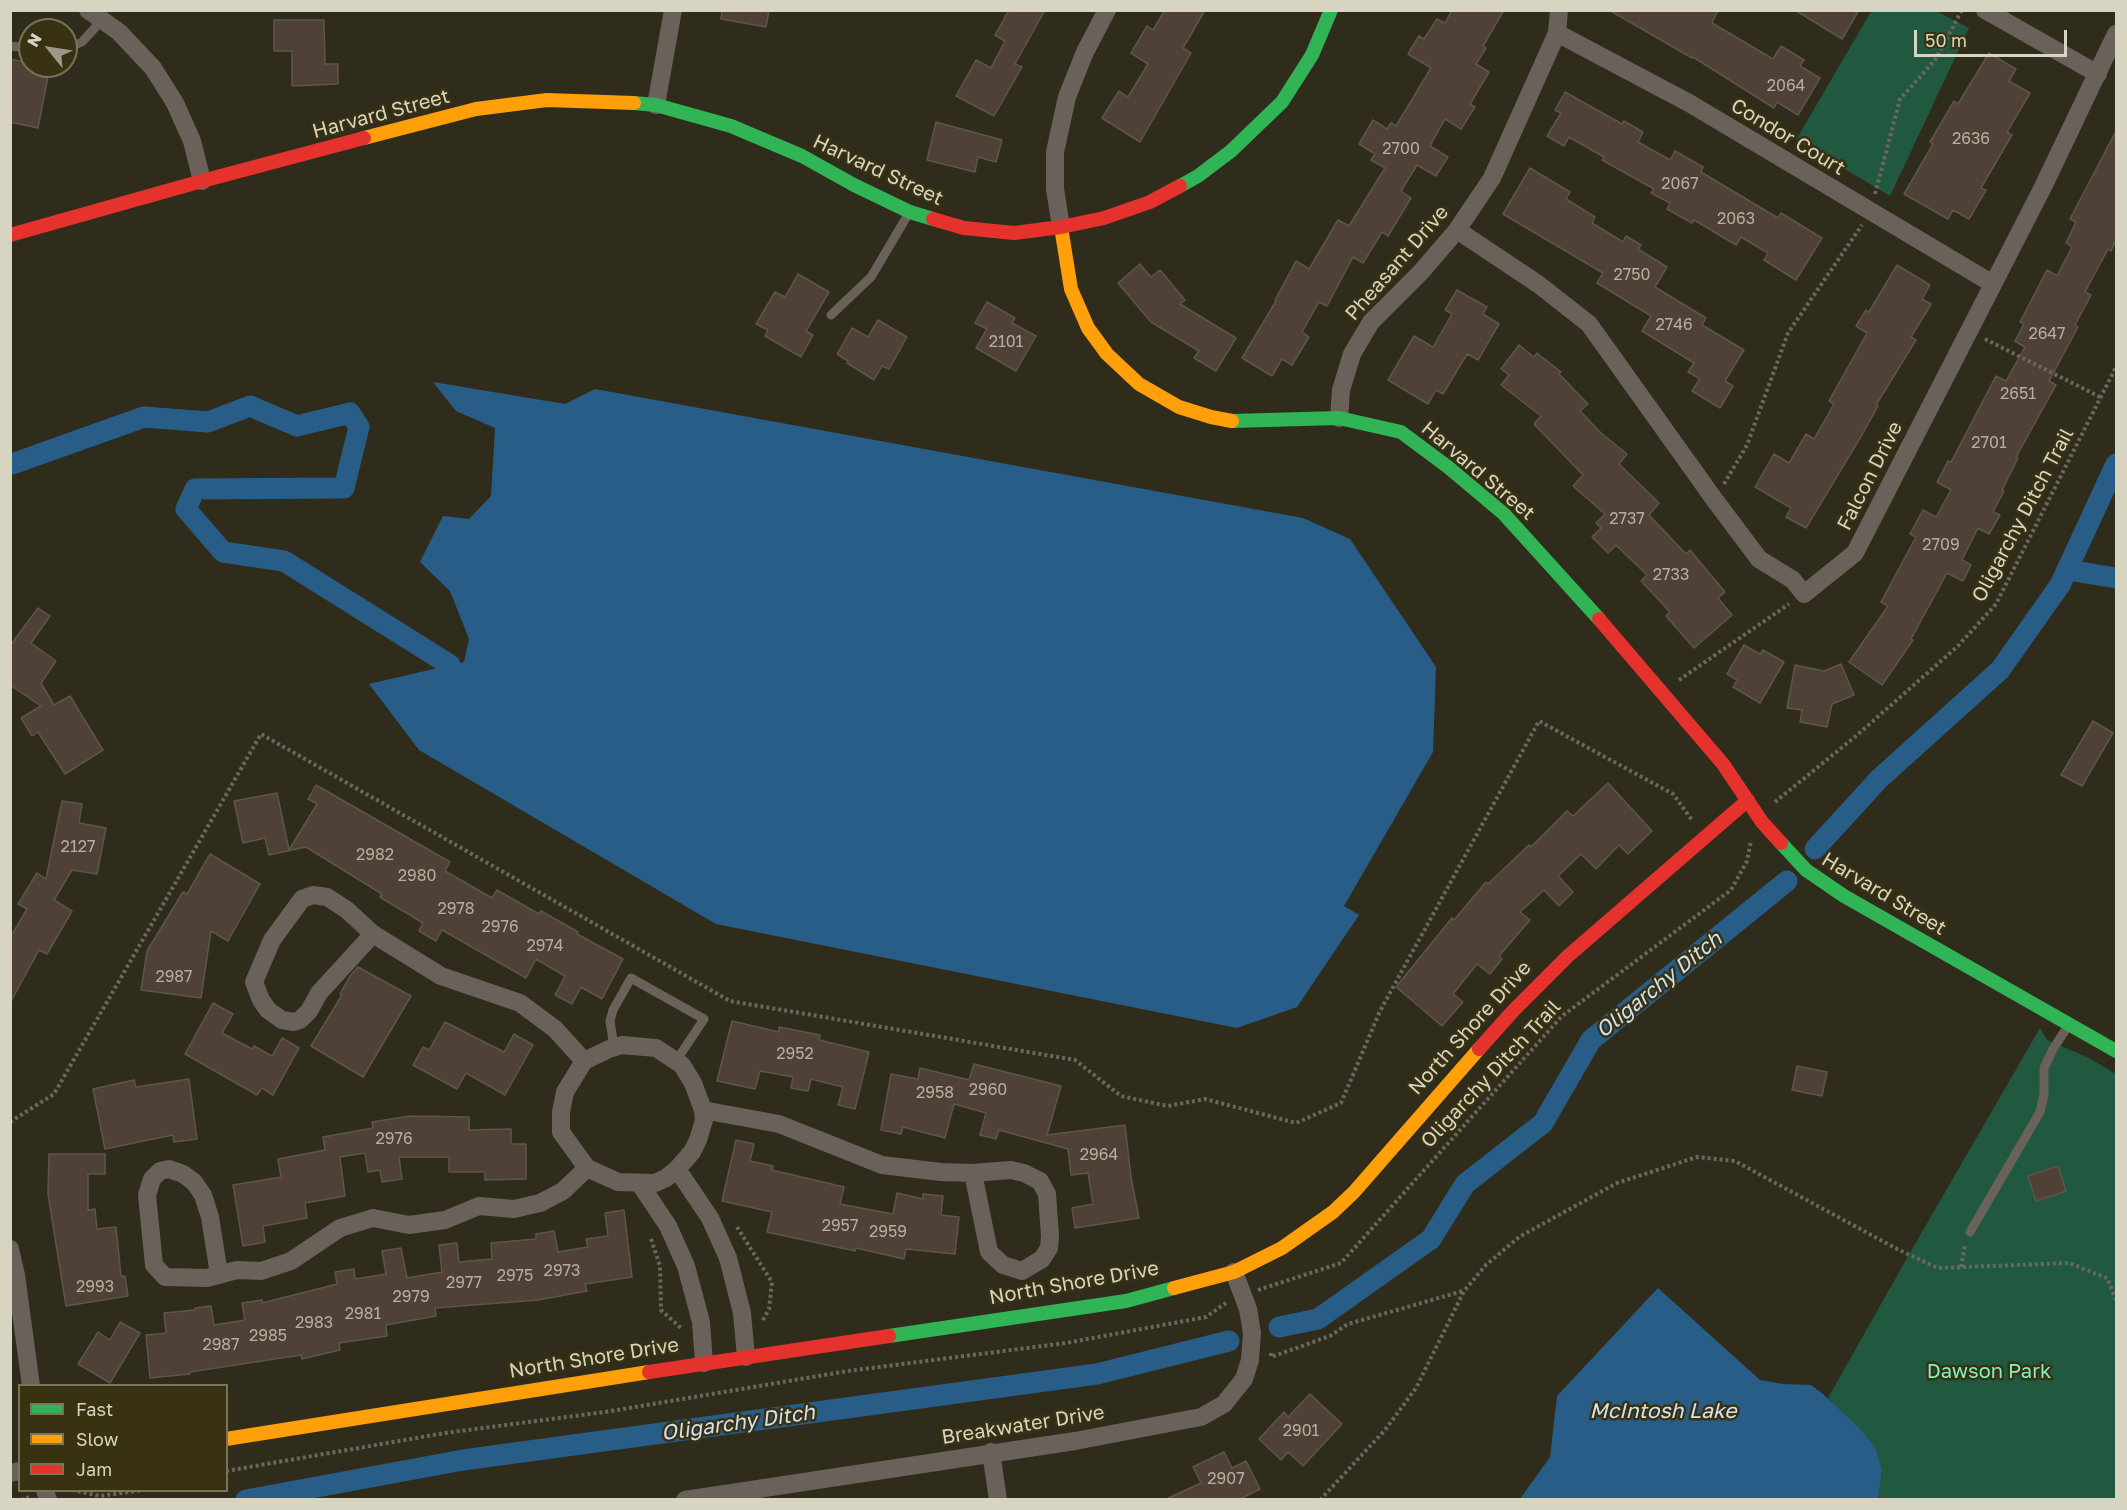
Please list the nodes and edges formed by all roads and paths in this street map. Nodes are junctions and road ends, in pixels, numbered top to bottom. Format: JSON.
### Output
{"nodes":[{"id":1,"x":673,"y":10,"type":"edge"},
{"id":2,"x":1107,"y":10,"type":"edge"},
{"id":3,"x":1331,"y":10,"type":"edge"},
{"id":4,"x":1559,"y":10,"type":"edge"},
{"id":5,"x":1962,"y":10,"type":"edge"},
{"id":6,"x":1985,"y":10,"type":"edge"},
{"id":7,"x":95,"y":15,"type":"edge"},
{"id":8,"x":1557,"y":33,"type":"junction"},
{"id":9,"x":2116,"y":34,"type":"edge"},
{"id":10,"x":78,"y":44,"type":"edge"},
{"id":11,"x":2098,"y":74,"type":"junction"},
{"id":12,"x":656,"y":105,"type":"junction"},
{"id":13,"x":202,"y":181,"type":"junction"},
{"id":14,"x":910,"y":212,"type":"junction"},
{"id":15,"x":1870,"y":212,"type":"junction"},
{"id":16,"x":1061,"y":227,"type":"junction"},
{"id":17,"x":1458,"y":230,"type":"junction"},
{"id":18,"x":10,"y":235,"type":"edge"},
{"id":19,"x":1993,"y":284,"type":"junction"},
{"id":20,"x":831,"y":315,"type":"dead end"},
{"id":21,"x":1969,"y":331,"type":"junction"},
{"id":22,"x":2116,"y":367,"type":"edge"},
{"id":23,"x":2102,"y":398,"type":"junction"},
{"id":24,"x":1339,"y":418,"type":"junction"},
{"id":25,"x":1714,"y":499,"type":"junction"},
{"id":26,"x":1804,"y":594,"type":"junction"},
{"id":27,"x":1661,"y":692,"type":"junction"},
{"id":28,"x":1748,"y":800,"type":"junction"},
{"id":29,"x":1772,"y":804,"type":"dead end"},
{"id":30,"x":1705,"y":837,"type":"junction"},
{"id":31,"x":1752,"y":838,"type":"dead end"},
{"id":32,"x":373,"y":934,"type":"junction"},
{"id":33,"x":2070,"y":1024,"type":"junction"},
{"id":34,"x":614,"y":1047,"type":"junction"},
{"id":35,"x":2116,"y":1051,"type":"edge"},
{"id":36,"x":584,"y":1061,"type":"junction"},
{"id":37,"x":676,"y":1061,"type":"junction"},
{"id":38,"x":703,"y":1110,"type":"junction"},
{"id":39,"x":10,"y":1122,"type":"edge"},
{"id":40,"x":587,"y":1168,"type":"junction"},
{"id":41,"x":677,"y":1169,"type":"junction"},
{"id":42,"x":973,"y":1173,"type":"junction"},
{"id":43,"x":640,"y":1184,"type":"junction"},
{"id":44,"x":1970,"y":1232,"type":"joint"},
{"id":45,"x":651,"y":1238,"type":"dead end"},
{"id":46,"x":10,"y":1249,"type":"edge"},
{"id":47,"x":1961,"y":1268,"type":"junction"},
{"id":48,"x":1234,"y":1272,"type":"junction"},
{"id":49,"x":219,"y":1274,"type":"junction"},
{"id":50,"x":1264,"y":1288,"type":"junction"},
{"id":51,"x":1464,"y":1291,"type":"junction"},
{"id":52,"x":1243,"y":1296,"type":"junction"},
{"id":53,"x":1266,"y":1297,"type":"dead end"},
{"id":54,"x":2116,"y":1300,"type":"edge"},
{"id":55,"x":685,"y":1332,"type":"dead end"},
{"id":56,"x":1271,"y":1347,"type":"dead end"},
{"id":57,"x":746,"y":1357,"type":"junction"},
{"id":58,"x":704,"y":1363,"type":"junction"},
{"id":59,"x":31,"y":1384,"type":"edge"},
{"id":60,"x":228,"y":1439,"type":"edge"},
{"id":61,"x":992,"y":1452,"type":"junction"},
{"id":62,"x":228,"y":1471,"type":"edge"},
{"id":63,"x":78,"y":1492,"type":"edge"},
{"id":64,"x":134,"y":1492,"type":"edge"},
{"id":65,"x":685,"y":1500,"type":"edge"},
{"id":66,"x":998,"y":1500,"type":"edge"},
{"id":67,"x":1320,"y":1500,"type":"edge"}],
"edges":[{"from":1,"to":12,"type":"street"},
{"from":2,"to":16,"type":"street"},
{"from":3,"to":16,"type":"street"},
{"from":4,"to":8,"type":"street","name":"Pheasant Drive"},
{"from":5,"to":15,"type":"path"},
{"from":6,"to":11,"type":"street"},
{"from":7,"to":10,"type":"lane"},
{"from":7,"to":13,"type":"street"},
{"from":8,"to":15,"type":"street","name":"Condor Court"},
{"from":8,"to":17,"type":"street","name":"Pheasant Drive"},
{"from":9,"to":11,"type":"street","name":"Falcon Drive"},
{"from":11,"to":19,"type":"street","name":"Falcon Drive"},
{"from":12,"to":13,"type":"street","name":"Harvard Street"},
{"from":12,"to":14,"type":"street","name":"Harvard Street"},
{"from":13,"to":18,"type":"street","name":"Harvard Street"},
{"from":14,"to":16,"type":"street","name":"Harvard Street"},
{"from":14,"to":20,"type":"lane"},
{"from":15,"to":19,"type":"street","name":"Condor Court"},
{"from":15,"to":25,"type":"path"},
{"from":16,"to":24,"type":"street","name":"Harvard Street"},
{"from":17,"to":24,"type":"street","name":"Pheasant Drive"},
{"from":17,"to":25,"type":"street"},
{"from":19,"to":21,"type":"street","name":"Falcon Drive"},
{"from":21,"to":23,"type":"path"},
{"from":21,"to":26,"type":"street","name":"Falcon Drive"},
{"from":22,"to":23,"type":"path","name":"Oligarchy Ditch Trail"},
{"from":23,"to":29,"type":"path","name":"Oligarchy Ditch Trail"},
{"from":24,"to":27,"type":"street","name":"Harvard Street"},
{"from":25,"to":26,"type":"street"},
{"from":26,"to":27,"type":"path"},
{"from":27,"to":28,"type":"street","name":"Harvard Street"},
{"from":28,"to":30,"type":"street","name":"North Shore Drive"},
{"from":28,"to":33,"type":"street","name":"Harvard Street"},
{"from":30,"to":39,"type":"path"},
{"from":30,"to":48,"type":"street","name":"North Shore Drive"},
{"from":31,"to":50,"type":"path","name":"Oligarchy Ditch Trail"},
{"from":32,"to":32,"type":"street"},
{"from":32,"to":36,"type":"street"},
{"from":33,"to":35,"type":"street","name":"Harvard Street"},
{"from":33,"to":44,"type":"lane"},
{"from":34,"to":36,"type":"street"},
{"from":34,"to":37,"type":"street"},
{"from":34,"to":37,"type":"lane"},
{"from":36,"to":40,"type":"street"},
{"from":37,"to":38,"type":"street"},
{"from":38,"to":41,"type":"street"},
{"from":38,"to":42,"type":"street"},
{"from":40,"to":43,"type":"street"},
{"from":40,"to":49,"type":"street"},
{"from":41,"to":43,"type":"street"},
{"from":41,"to":57,"type":"street"},
{"from":42,"to":42,"type":"street"},
{"from":43,"to":58,"type":"street"},
{"from":44,"to":47,"type":"path"},
{"from":45,"to":55,"type":"path"},
{"from":46,"to":59,"type":"street"},
{"from":47,"to":51,"type":"path"},
{"from":47,"to":54,"type":"path"},
{"from":48,"to":52,"type":"street","name":"Breakwater Drive"},
{"from":48,"to":57,"type":"street","name":"North Shore Drive"},
{"from":49,"to":49,"type":"street"},
{"from":50,"to":52,"type":"path","name":"Oligarchy Ditch Trail"},
{"from":50,"to":53,"type":"path"},
{"from":51,"to":56,"type":"path"},
{"from":51,"to":67,"type":"path"},
{"from":52,"to":61,"type":"street","name":"Breakwater Drive"},
{"from":52,"to":62,"type":"path","name":"Oligarchy Ditch Trail"},
{"from":57,"to":58,"type":"street","name":"North Shore Drive"},
{"from":58,"to":60,"type":"street","name":"North Shore Drive"},
{"from":61,"to":65,"type":"street","name":"Breakwater Drive"},
{"from":61,"to":66,"type":"street"},
{"from":63,"to":64,"type":"path"}]}
